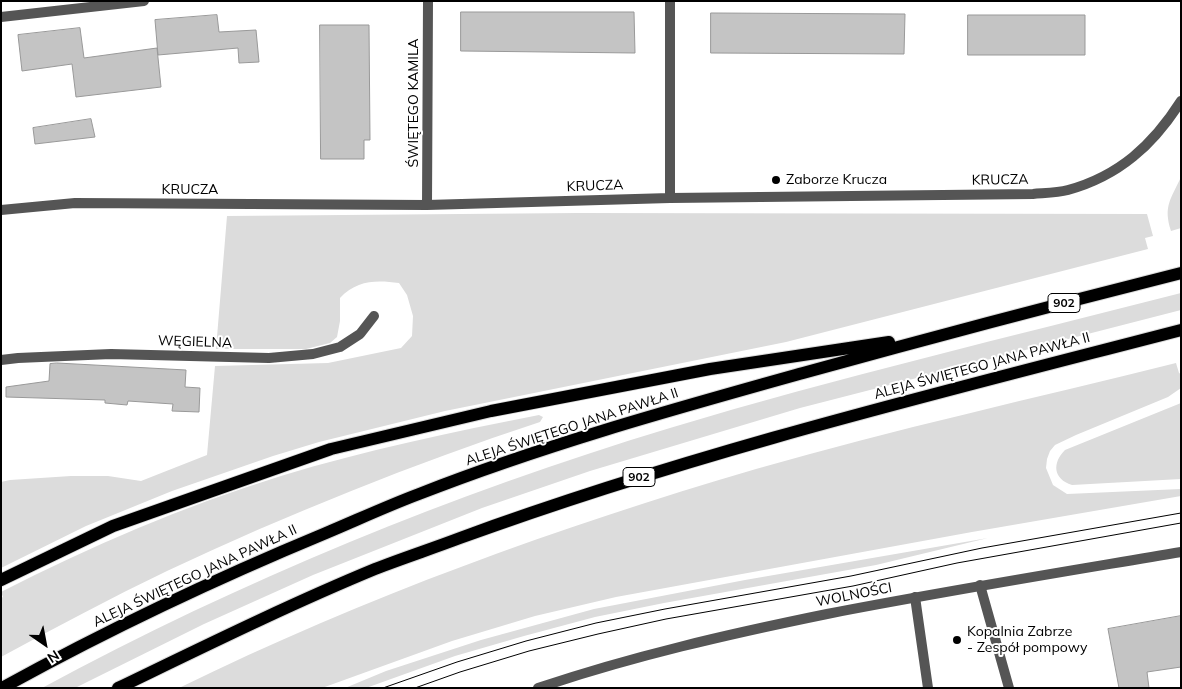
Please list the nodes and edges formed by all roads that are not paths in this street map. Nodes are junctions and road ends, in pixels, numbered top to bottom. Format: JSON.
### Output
{"nodes":[{"id":1,"x":144,"y":1,"type":"edge"},
{"id":2,"x":428,"y":1,"type":"edge"},
{"id":3,"x":670,"y":1,"type":"edge"},
{"id":4,"x":1,"y":17,"type":"edge"},
{"id":5,"x":1181,"y":101,"type":"edge"},
{"id":6,"x":670,"y":198,"type":"junction"},
{"id":7,"x":427,"y":205,"type":"junction"},
{"id":8,"x":1,"y":210,"type":"edge"},
{"id":9,"x":1181,"y":273,"type":"edge"},
{"id":10,"x":374,"y":316,"type":"dead end"},
{"id":11,"x":1181,"y":330,"type":"edge"},
{"id":12,"x":948,"y":333,"type":"junction"},
{"id":13,"x":1,"y":360,"type":"edge"},
{"id":14,"x":1181,"y":552,"type":"edge"},
{"id":15,"x":1,"y":580,"type":"edge"},
{"id":16,"x":980,"y":585,"type":"junction"},
{"id":17,"x":915,"y":597,"type":"junction"},
{"id":18,"x":2,"y":688,"type":"edge"},
{"id":19,"x":118,"y":688,"type":"edge"},
{"id":20,"x":538,"y":688,"type":"edge"},
{"id":21,"x":928,"y":688,"type":"edge"},
{"id":22,"x":1009,"y":688,"type":"edge"}],
"edges":[{"from":1,"to":4,"type":"street"},
{"from":2,"to":7,"type":"street","name":"ŚWIĘTEGO KAMILA"},
{"from":3,"to":6,"type":"street"},
{"from":5,"to":6,"type":"street","name":"KRUCZA"},
{"from":6,"to":7,"type":"street","name":"KRUCZA"},
{"from":7,"to":8,"type":"street","name":"KRUCZA"},
{"from":9,"to":12,"type":"main road","name":"ALEJA ŚWIĘTEGO JANA PAWŁA II","number":"902"},
{"from":10,"to":13,"type":"street","name":"WĘGIELNA"},
{"from":11,"to":19,"type":"main road","name":"ALEJA ŚWIĘTEGO JANA PAWŁA II","number":"902"},
{"from":12,"to":15,"type":"main road"},
{"from":12,"to":18,"type":"main road","name":"ALEJA ŚWIĘTEGO JANA PAWŁA II","number":"902"},
{"from":14,"to":16,"type":"street","name":"WOLNOŚCI"},
{"from":16,"to":17,"type":"street","name":"WOLNOŚCI"},
{"from":16,"to":22,"type":"street"},
{"from":17,"to":20,"type":"street","name":"WOLNOŚCI"},
{"from":17,"to":21,"type":"street"}]}
